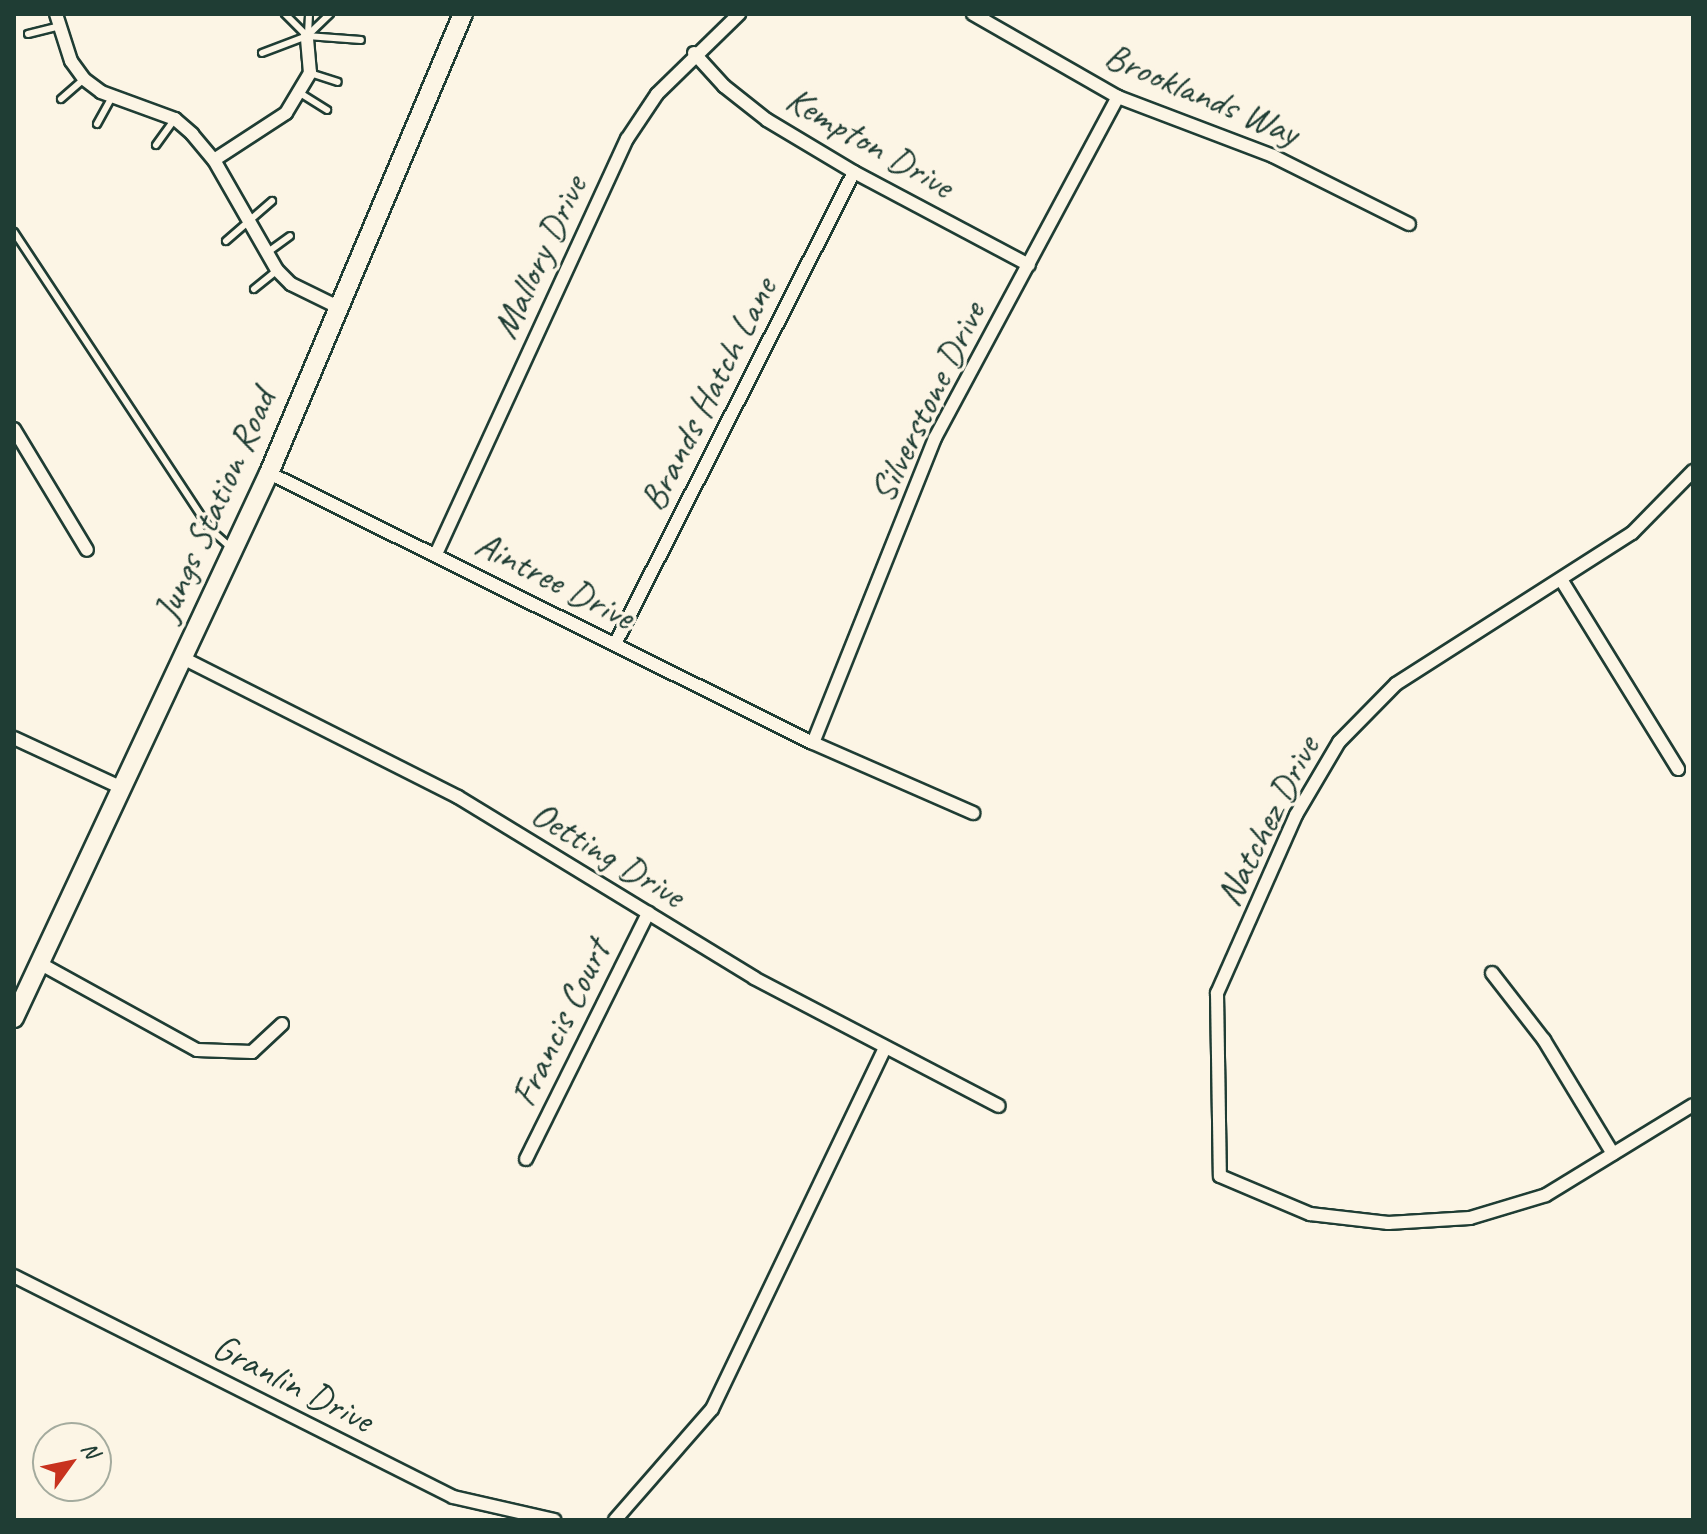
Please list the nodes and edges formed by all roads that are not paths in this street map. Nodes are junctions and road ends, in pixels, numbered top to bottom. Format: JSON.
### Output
{"nodes":[{"id":1,"x":285,"y":14,"type":"edge"},
{"id":2,"x":309,"y":14,"type":"edge"},
{"id":3,"x":330,"y":14,"type":"edge"},
{"id":4,"x":463,"y":14,"type":"edge"},
{"id":5,"x":739,"y":14,"type":"edge"},
{"id":6,"x":973,"y":14,"type":"edge"},
{"id":7,"x":56,"y":20,"type":"edge"},
{"id":8,"x":28,"y":34,"type":"dead end"},
{"id":9,"x":307,"y":36,"type":"junction"},
{"id":10,"x":361,"y":40,"type":"dead end"},
{"id":11,"x":262,"y":53,"type":"dead end"},
{"id":12,"x":694,"y":53,"type":"junction"},
{"id":13,"x":310,"y":73,"type":"junction"},
{"id":14,"x":84,"y":79,"type":"junction"},
{"id":15,"x":338,"y":82,"type":"dead end"},
{"id":16,"x":300,"y":93,"type":"junction"},
{"id":17,"x":113,"y":95,"type":"junction"},
{"id":18,"x":1118,"y":97,"type":"junction"},
{"id":19,"x":61,"y":99,"type":"dead end"},
{"id":20,"x":327,"y":110,"type":"dead end"},
{"id":21,"x":175,"y":119,"type":"junction"},
{"id":22,"x":97,"y":124,"type":"dead end"},
{"id":23,"x":156,"y":145,"type":"dead end"},
{"id":24,"x":214,"y":160,"type":"junction"},
{"id":25,"x":854,"y":172,"type":"junction"},
{"id":26,"x":272,"y":201,"type":"dead end"},
{"id":27,"x":250,"y":220,"type":"junction"},
{"id":28,"x":1409,"y":224,"type":"dead end"},
{"id":29,"x":14,"y":232,"type":"edge"},
{"id":30,"x":290,"y":236,"type":"dead end"},
{"id":31,"x":226,"y":241,"type":"dead end"},
{"id":32,"x":268,"y":252,"type":"junction"},
{"id":33,"x":1029,"y":265,"type":"junction"},
{"id":34,"x":277,"y":270,"type":"junction"},
{"id":35,"x":254,"y":289,"type":"dead end"},
{"id":36,"x":336,"y":306,"type":"junction"},
{"id":37,"x":14,"y":429,"type":"edge"},
{"id":38,"x":1693,"y":471,"type":"edge"},
{"id":39,"x":269,"y":473,"type":"junction"},
{"id":40,"x":87,"y":550,"type":"dead end"},
{"id":41,"x":233,"y":550,"type":"junction"},
{"id":42,"x":436,"y":554,"type":"junction"},
{"id":43,"x":1562,"y":581,"type":"junction"},
{"id":44,"x":615,"y":644,"type":"junction"},
{"id":45,"x":183,"y":658,"type":"junction"},
{"id":46,"x":14,"y":738,"type":"edge"},
{"id":47,"x":813,"y":743,"type":"junction"},
{"id":48,"x":1678,"y":769,"type":"dead end"},
{"id":49,"x":122,"y":788,"type":"junction"},
{"id":50,"x":973,"y":813,"type":"dead end"},
{"id":51,"x":648,"y":913,"type":"junction"},
{"id":52,"x":41,"y":964,"type":"junction"},
{"id":53,"x":1492,"y":973,"type":"dead end"},
{"id":54,"x":14,"y":1018,"type":"edge"},
{"id":55,"x":282,"y":1024,"type":"dead end"},
{"id":56,"x":884,"y":1050,"type":"junction"},
{"id":57,"x":1693,"y":1105,"type":"edge"},
{"id":58,"x":999,"y":1106,"type":"dead end"},
{"id":59,"x":1613,"y":1154,"type":"junction"},
{"id":60,"x":526,"y":1159,"type":"dead end"},
{"id":61,"x":14,"y":1276,"type":"edge"},
{"id":62,"x":554,"y":1520,"type":"edge"},
{"id":63,"x":615,"y":1520,"type":"edge"}],
"edges":[{"from":1,"to":9,"type":"lane"},
{"from":2,"to":9,"type":"lane"},
{"from":3,"to":9,"type":"lane"},
{"from":4,"to":36,"type":"main road","name":"Jungs Station Road"},
{"from":5,"to":12,"type":"street","name":"Mallory Drive"},
{"from":6,"to":18,"type":"street","name":"Brooklands Way"},
{"from":7,"to":8,"type":"lane"},
{"from":7,"to":14,"type":"street"},
{"from":9,"to":10,"type":"lane"},
{"from":9,"to":11,"type":"lane"},
{"from":9,"to":13,"type":"street"},
{"from":12,"to":25,"type":"street","name":"Kempton Drive"},
{"from":12,"to":42,"type":"street","name":"Mallory Drive"},
{"from":13,"to":15,"type":"lane"},
{"from":13,"to":16,"type":"street"},
{"from":14,"to":17,"type":"street"},
{"from":14,"to":19,"type":"lane"},
{"from":16,"to":20,"type":"lane"},
{"from":16,"to":24,"type":"street"},
{"from":17,"to":21,"type":"street"},
{"from":17,"to":22,"type":"lane"},
{"from":18,"to":28,"type":"street","name":"Brooklands Way"},
{"from":18,"to":33,"type":"street","name":"Silverstone Drive"},
{"from":21,"to":23,"type":"lane"},
{"from":21,"to":24,"type":"street"},
{"from":24,"to":27,"type":"street"},
{"from":25,"to":33,"type":"street","name":"Kempton Drive"},
{"from":25,"to":44,"type":"street","name":"Brands Hatch Lane"},
{"from":26,"to":27,"type":"lane"},
{"from":27,"to":31,"type":"lane"},
{"from":27,"to":32,"type":"street"},
{"from":29,"to":41,"type":"lane"},
{"from":30,"to":32,"type":"lane"},
{"from":32,"to":34,"type":"street"},
{"from":33,"to":47,"type":"street","name":"Silverstone Drive"},
{"from":34,"to":35,"type":"lane"},
{"from":34,"to":36,"type":"street"},
{"from":36,"to":39,"type":"main road","name":"Jungs Station Road"},
{"from":37,"to":40,"type":"street"},
{"from":38,"to":43,"type":"street","name":"Natchez Drive"},
{"from":39,"to":41,"type":"main road","name":"Jungs Station Road"},
{"from":39,"to":42,"type":"street","name":"Aintree Drive"},
{"from":41,"to":45,"type":"main road","name":"Jungs Station Road"},
{"from":42,"to":44,"type":"street","name":"Aintree Drive"},
{"from":43,"to":48,"type":"street"},
{"from":43,"to":59,"type":"street","name":"Natchez Drive"},
{"from":44,"to":47,"type":"street","name":"Aintree Drive"},
{"from":45,"to":49,"type":"main road","name":"Jungs Station Road"},
{"from":45,"to":51,"type":"street","name":"Oetting Drive"},
{"from":46,"to":49,"type":"street"},
{"from":47,"to":50,"type":"street","name":"Aintree Drive"},
{"from":49,"to":52,"type":"main road","name":"Jungs Station Road"},
{"from":51,"to":56,"type":"street","name":"Oetting Drive"},
{"from":51,"to":60,"type":"street","name":"Francis Court"},
{"from":52,"to":54,"type":"main road","name":"Jungs Station Road"},
{"from":52,"to":55,"type":"street"},
{"from":53,"to":59,"type":"street"},
{"from":56,"to":58,"type":"street","name":"Oetting Drive"},
{"from":56,"to":63,"type":"street"},
{"from":57,"to":59,"type":"street"},
{"from":61,"to":62,"type":"street","name":"Granlin Drive"}]}
